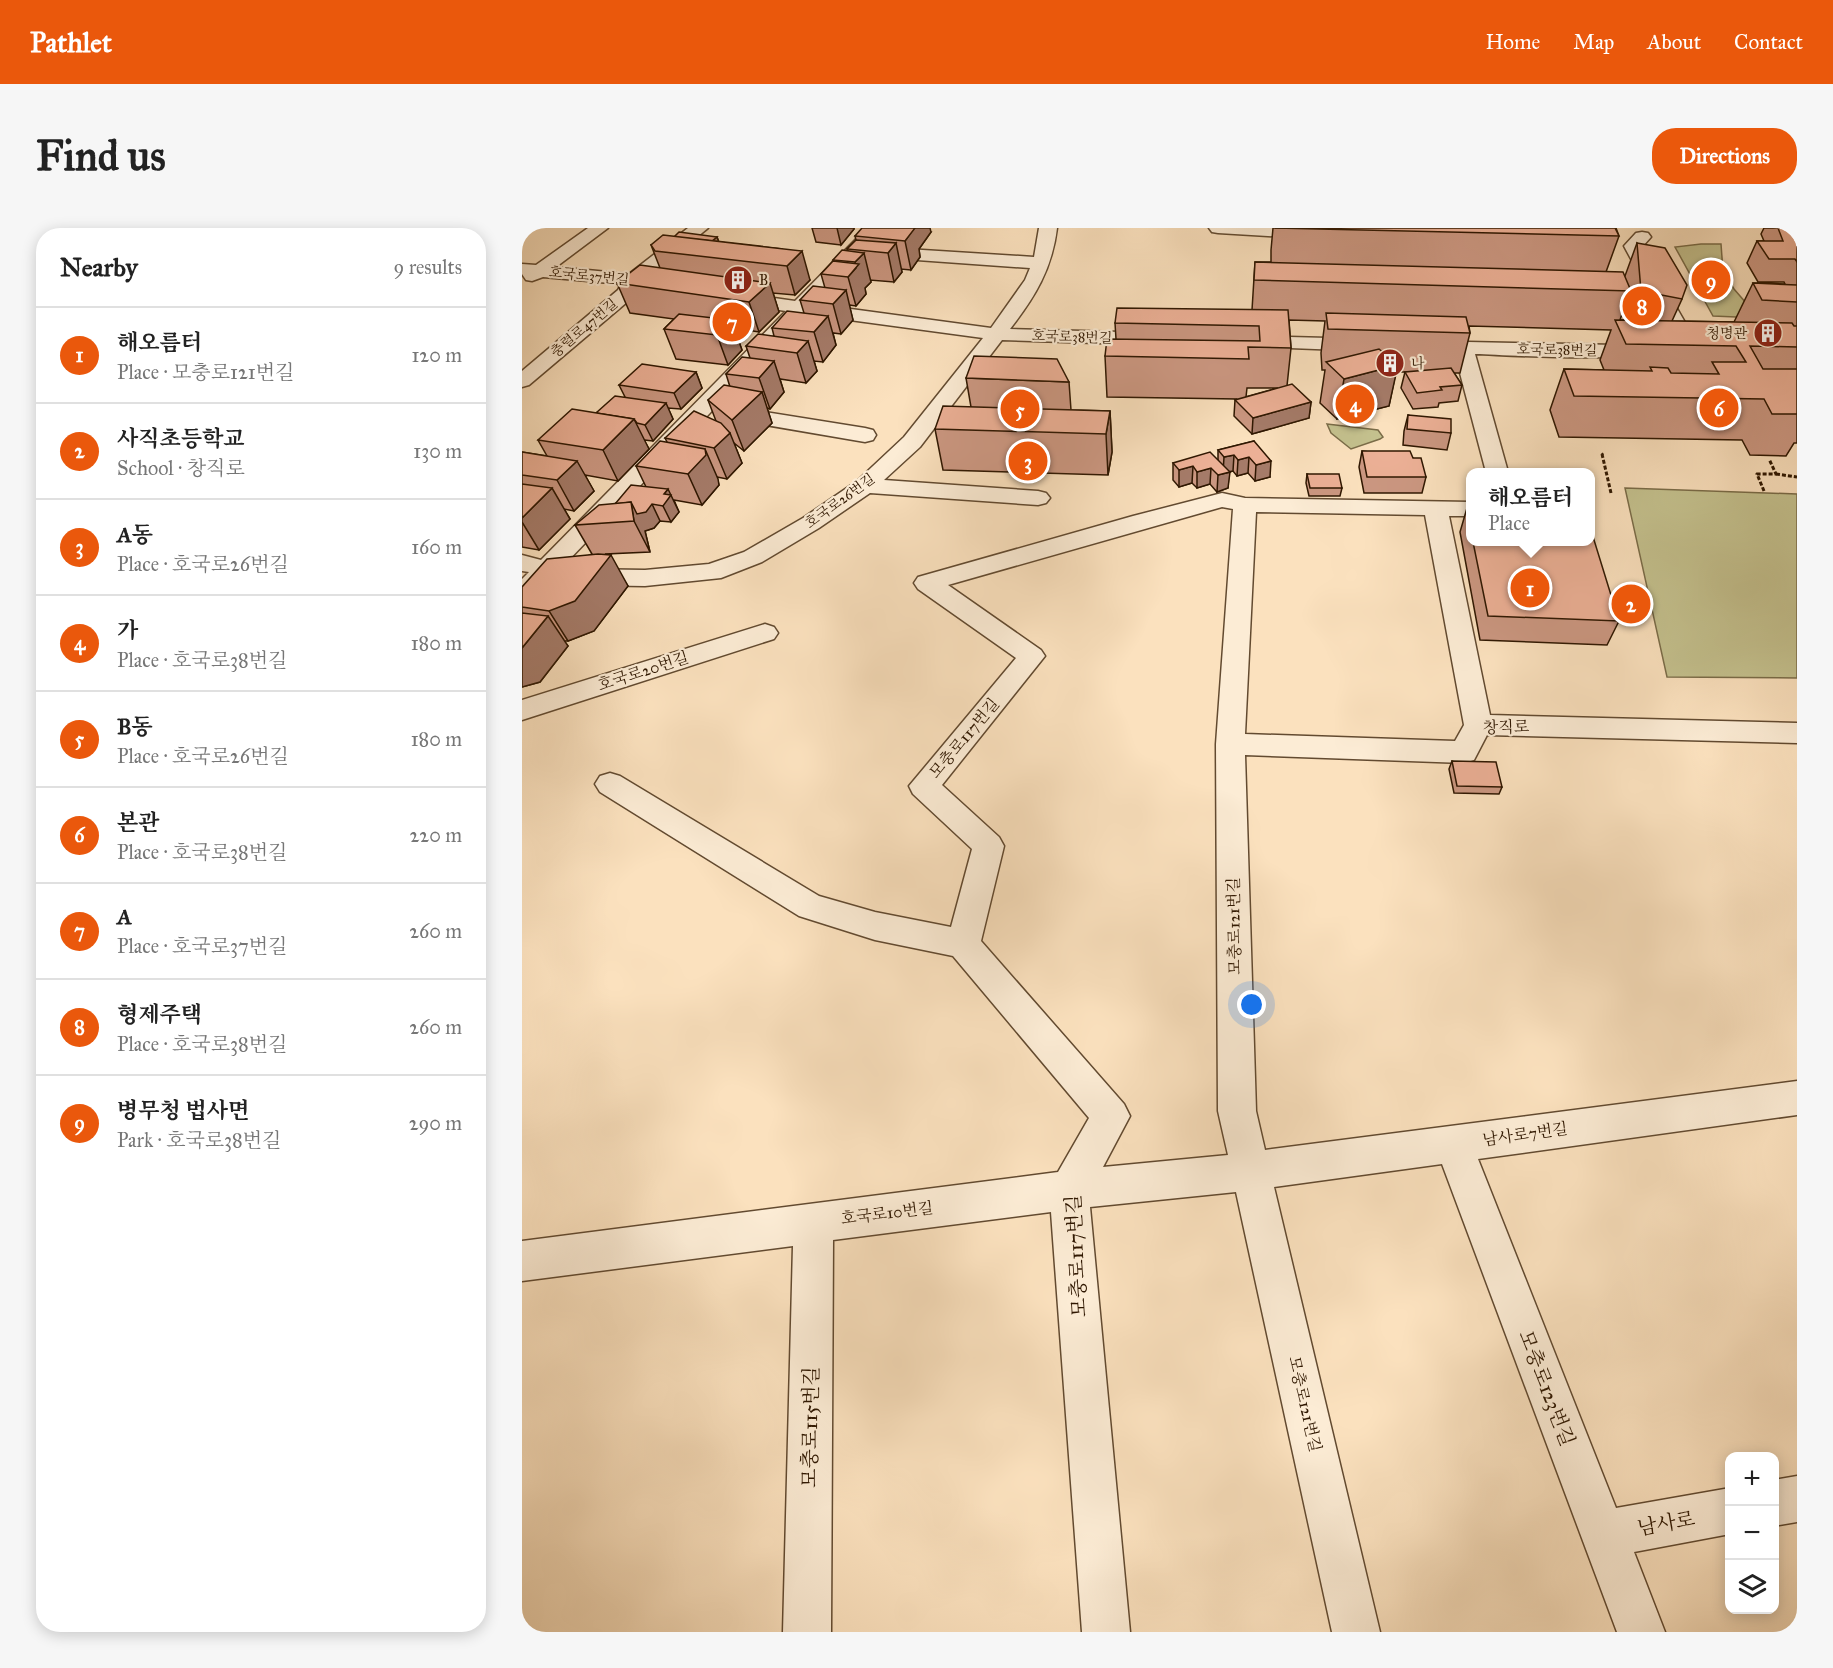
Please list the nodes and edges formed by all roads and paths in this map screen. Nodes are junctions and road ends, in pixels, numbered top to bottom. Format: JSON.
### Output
{"nodes":[{"id":1,"x":599,"y":228,"type":"edge"},
{"id":2,"x":699,"y":228,"type":"edge"},
{"id":3,"x":877,"y":228,"type":"edge"},
{"id":4,"x":1048,"y":228,"type":"edge"},
{"id":5,"x":1218,"y":228,"type":"edge"},
{"id":6,"x":1331,"y":235,"type":"dead end"},
{"id":7,"x":1632,"y":243,"type":"dead end"},
{"id":8,"x":852,"y":250,"type":"junction"},
{"id":9,"x":1041,"y":263,"type":"junction"},
{"id":10,"x":531,"y":270,"type":"edge"},
{"id":11,"x":633,"y":280,"type":"junction"},
{"id":12,"x":522,"y":283,"type":"edge"},
{"id":13,"x":681,"y":291,"type":"edge"},
{"id":14,"x":716,"y":296,"type":"edge"},
{"id":15,"x":798,"y":308,"type":"junction"},
{"id":16,"x":995,"y":334,"type":"junction"},
{"id":17,"x":1179,"y":340,"type":"edge"},
{"id":18,"x":1225,"y":342,"type":"edge"},
{"id":19,"x":1381,"y":346,"type":"edge"},
{"id":20,"x":1405,"y":346,"type":"edge"},
{"id":21,"x":1463,"y":348,"type":"junction"},
{"id":22,"x":522,"y":381,"type":"edge"},
{"id":23,"x":701,"y":408,"type":"junction"},
{"id":24,"x":865,"y":435,"type":"dead end"},
{"id":25,"x":1602,"y":453,"type":"dead end"},
{"id":26,"x":1769,"y":459,"type":"edge"},
{"id":27,"x":1496,"y":468,"type":"edge"},
{"id":28,"x":1776,"y":474,"type":"junction"},
{"id":29,"x":1797,"y":477,"type":"edge"},
{"id":30,"x":865,"y":486,"type":"junction"},
{"id":31,"x":1764,"y":491,"type":"dead end"},
{"id":32,"x":1611,"y":493,"type":"dead end"},
{"id":33,"x":1038,"y":498,"type":"dead end"},
{"id":34,"x":1245,"y":505,"type":"junction"},
{"id":35,"x":1436,"y":509,"type":"junction"},
{"id":36,"x":1466,"y":509,"type":"edge"},
{"id":37,"x":522,"y":563,"type":"edge"},
{"id":38,"x":547,"y":567,"type":"junction"},
{"id":39,"x":522,"y":594,"type":"edge"},
{"id":40,"x":765,"y":633,"type":"dead end"},
{"id":41,"x":522,"y":710,"type":"edge"},
{"id":42,"x":1478,"y":725,"type":"junction"},
{"id":43,"x":1797,"y":733,"type":"edge"},
{"id":44,"x":1230,"y":744,"type":"junction"},
{"id":45,"x":610,"y":784,"type":"dead end"},
{"id":46,"x":963,"y":944,"type":"junction"},
{"id":47,"x":1797,"y":1098,"type":"edge"},
{"id":48,"x":1453,"y":1143,"type":"junction"},
{"id":49,"x":1252,"y":1171,"type":"junction"},
{"id":50,"x":1069,"y":1190,"type":"junction"},
{"id":51,"x":813,"y":1222,"type":"junction"},
{"id":52,"x":522,"y":1261,"type":"edge"},
{"id":53,"x":1797,"y":1499,"type":"edge"},
{"id":54,"x":1779,"y":1502,"type":"edge"},
{"id":55,"x":1725,"y":1512,"type":"edge"},
{"id":56,"x":1603,"y":1534,"type":"junction"},
{"id":57,"x":807,"y":1632,"type":"edge"},
{"id":58,"x":1106,"y":1632,"type":"edge"},
{"id":59,"x":1356,"y":1632,"type":"edge"},
{"id":60,"x":1641,"y":1632,"type":"edge"}],
"edges":[{"from":1,"to":10,"type":"street"},
{"from":2,"to":11,"type":"street","name":"충렬로47번길"},
{"from":3,"to":8,"type":"street"},
{"from":4,"to":9,"type":"street","name":"호국로26번길"},
{"from":5,"to":6,"type":"street"},
{"from":7,"to":21,"type":"street","name":"호국로38번길"},
{"from":8,"to":9,"type":"street"},
{"from":8,"to":15,"type":"street"},
{"from":9,"to":16,"type":"street","name":"호국로26번길"},
{"from":10,"to":11,"type":"street","name":"호국로37번길"},
{"from":10,"to":12,"type":"street"},
{"from":11,"to":13,"type":"street","name":"호국로37번길"},
{"from":11,"to":22,"type":"street","name":"충렬로47번길"},
{"from":14,"to":15,"type":"street"},
{"from":15,"to":16,"type":"street","name":"호국로38번길"},
{"from":15,"to":23,"type":"street"},
{"from":16,"to":17,"type":"street","name":"호국로38번길"},
{"from":16,"to":30,"type":"street","name":"호국로26번길"},
{"from":18,"to":19,"type":"street"},
{"from":20,"to":21,"type":"street","name":"호국로38번길"},
{"from":21,"to":27,"type":"street"},
{"from":23,"to":24,"type":"street"},
{"from":23,"to":38,"type":"street"},
{"from":25,"to":32,"type":"path"},
{"from":26,"to":28,"type":"path"},
{"from":28,"to":29,"type":"path"},
{"from":28,"to":31,"type":"path"},
{"from":30,"to":33,"type":"street"},
{"from":30,"to":38,"type":"street","name":"호국로26번길"},
{"from":34,"to":35,"type":"street"},
{"from":34,"to":44,"type":"street","name":"모충로121번길"},
{"from":34,"to":46,"type":"street","name":"모충로117번길"},
{"from":35,"to":36,"type":"street"},
{"from":35,"to":42,"type":"street"},
{"from":37,"to":38,"type":"street","name":"호국로26번길"},
{"from":38,"to":39,"type":"street"},
{"from":40,"to":41,"type":"street","name":"호국로20번길"},
{"from":42,"to":43,"type":"street","name":"창직로"},
{"from":42,"to":44,"type":"street","name":"창직로"},
{"from":44,"to":49,"type":"street","name":"모충로121번길"},
{"from":45,"to":46,"type":"street"},
{"from":46,"to":50,"type":"street","name":"모충로117번길"},
{"from":47,"to":48,"type":"street","name":"남사로7번길"},
{"from":48,"to":49,"type":"street","name":"남사로7번길"},
{"from":48,"to":56,"type":"street","name":"모충로123번길"},
{"from":49,"to":50,"type":"street","name":"호국로10번길"},
{"from":49,"to":59,"type":"street","name":"모충로121번길"},
{"from":50,"to":51,"type":"street","name":"호국로10번길"},
{"from":50,"to":58,"type":"street","name":"모충로117번길"},
{"from":51,"to":52,"type":"street","name":"호국로10번길"},
{"from":51,"to":57,"type":"street","name":"모충로115번길"},
{"from":53,"to":54,"type":"street"},
{"from":55,"to":56,"type":"street","name":"남사로"},
{"from":56,"to":60,"type":"street","name":"모충로123번길"}]}
